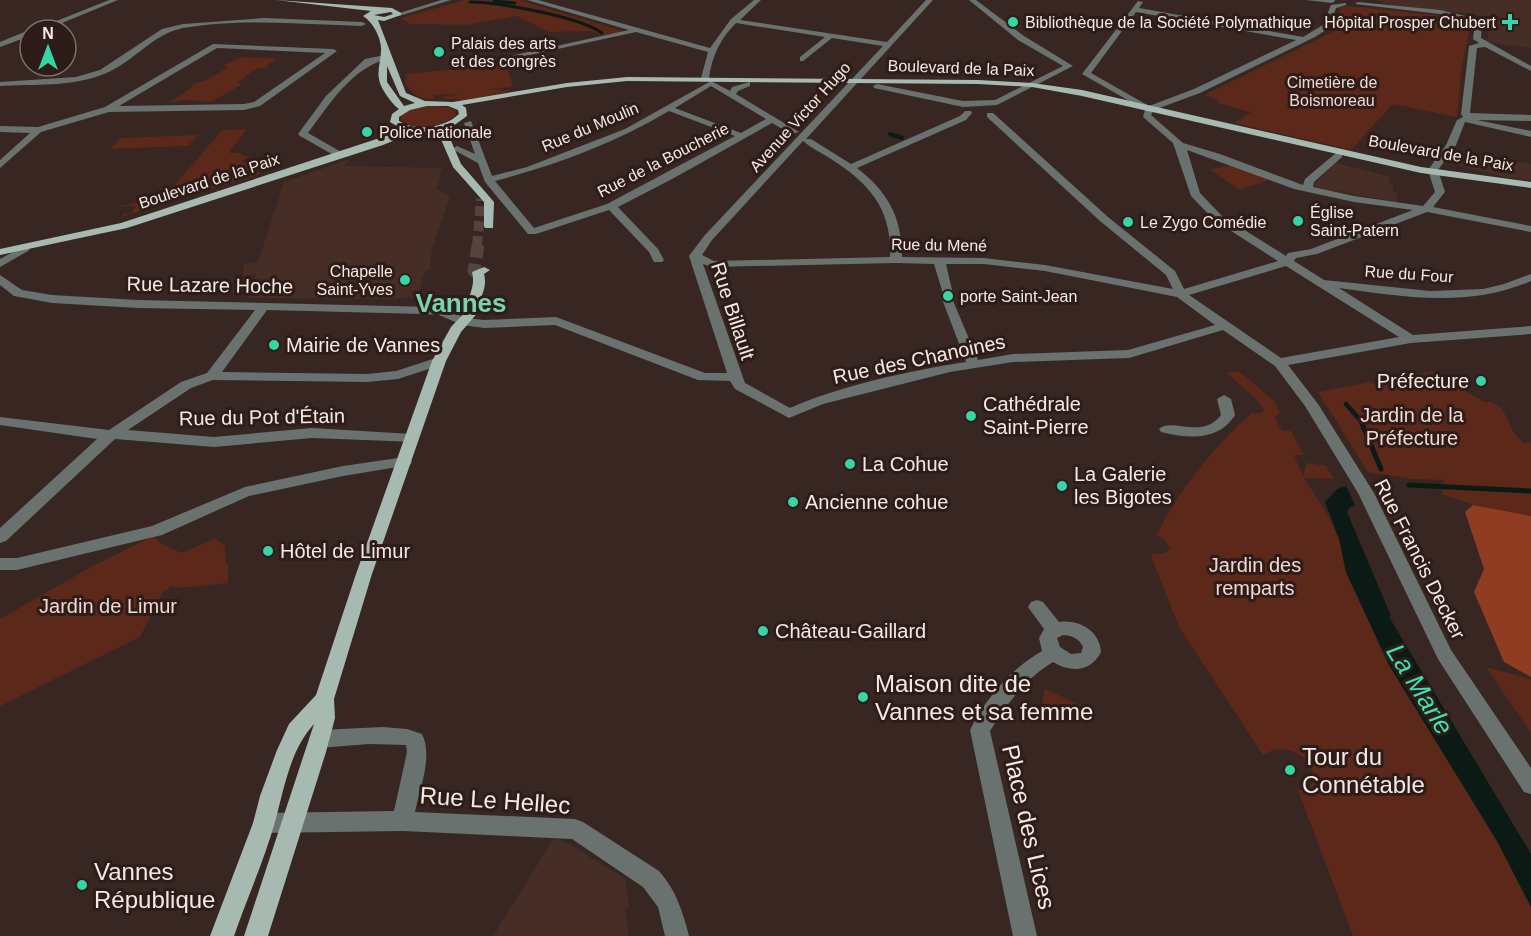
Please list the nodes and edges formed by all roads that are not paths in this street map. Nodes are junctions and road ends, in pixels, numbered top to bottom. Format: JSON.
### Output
{"nodes":[{"id":1,"x":115,"y":0,"type":"edge"},
{"id":2,"x":279,"y":0,"type":"edge"},
{"id":3,"x":448,"y":0,"type":"edge"},
{"id":4,"x":530,"y":0,"type":"edge"},
{"id":5,"x":758,"y":0,"type":"edge"},
{"id":6,"x":930,"y":0,"type":"edge"},
{"id":7,"x":972,"y":0,"type":"edge"},
{"id":8,"x":1141,"y":0,"type":"edge"},
{"id":9,"x":1309,"y":0,"type":"edge"},
{"id":10,"x":1332,"y":0,"type":"edge"},
{"id":11,"x":1359,"y":1,"type":"edge"},
{"id":12,"x":412,"y":3,"type":"dead end"},
{"id":13,"x":1344,"y":4,"type":"junction"},
{"id":14,"x":334,"y":5,"type":"junction"},
{"id":15,"x":419,"y":9,"type":"junction"},
{"id":16,"x":1134,"y":9,"type":"junction"},
{"id":17,"x":381,"y":10,"type":"junction"},
{"id":18,"x":395,"y":12,"type":"junction"},
{"id":19,"x":370,"y":17,"type":"junction"},
{"id":20,"x":70,"y":18,"type":"edge"},
{"id":21,"x":388,"y":18,"type":"junction"},
{"id":22,"x":734,"y":21,"type":"junction"},
{"id":23,"x":362,"y":24,"type":"dead end"},
{"id":24,"x":378,"y":27,"type":"junction"},
{"id":25,"x":636,"y":31,"type":"junction"},
{"id":26,"x":831,"y":35,"type":"junction"},
{"id":27,"x":18,"y":38,"type":"edge"},
{"id":28,"x":1304,"y":39,"type":"junction"},
{"id":29,"x":1481,"y":43,"type":"junction"},
{"id":30,"x":888,"y":44,"type":"junction"},
{"id":31,"x":0,"y":45,"type":"edge"},
{"id":32,"x":710,"y":50,"type":"junction"},
{"id":33,"x":385,"y":54,"type":"junction"},
{"id":34,"x":803,"y":59,"type":"dead end"},
{"id":35,"x":501,"y":60,"type":"dead end"},
{"id":36,"x":1531,"y":69,"type":"edge"},
{"id":37,"x":1046,"y":78,"type":"junction"},
{"id":38,"x":708,"y":81,"type":"junction"},
{"id":39,"x":0,"y":84,"type":"edge"},
{"id":40,"x":747,"y":84,"type":"junction"},
{"id":41,"x":851,"y":84,"type":"junction"},
{"id":42,"x":877,"y":86,"type":"junction"},
{"id":43,"x":1029,"y":87,"type":"junction"},
{"id":44,"x":1068,"y":91,"type":"junction"},
{"id":45,"x":698,"y":92,"type":"junction"},
{"id":46,"x":1120,"y":92,"type":"junction"},
{"id":47,"x":728,"y":94,"type":"junction"},
{"id":48,"x":1106,"y":99,"type":"junction"},
{"id":49,"x":997,"y":102,"type":"junction"},
{"id":50,"x":427,"y":103,"type":"junction"},
{"id":51,"x":454,"y":104,"type":"junction"},
{"id":52,"x":668,"y":108,"type":"junction"},
{"id":53,"x":108,"y":109,"type":"junction"},
{"id":54,"x":965,"y":109,"type":"junction"},
{"id":55,"x":401,"y":110,"type":"junction"},
{"id":56,"x":1148,"y":110,"type":"junction"},
{"id":57,"x":465,"y":112,"type":"junction"},
{"id":58,"x":990,"y":115,"type":"junction"},
{"id":59,"x":1471,"y":117,"type":"junction"},
{"id":60,"x":1531,"y":118,"type":"edge"},
{"id":61,"x":772,"y":119,"type":"junction"},
{"id":62,"x":468,"y":123,"type":"dead end"},
{"id":63,"x":451,"y":124,"type":"junction"},
{"id":64,"x":398,"y":125,"type":"junction"},
{"id":65,"x":432,"y":128,"type":"junction"},
{"id":66,"x":0,"y":129,"type":"edge"},
{"id":67,"x":416,"y":129,"type":"junction"},
{"id":68,"x":38,"y":130,"type":"junction"},
{"id":69,"x":794,"y":132,"type":"dead end"},
{"id":70,"x":1531,"y":134,"type":"edge"},
{"id":71,"x":742,"y":136,"type":"junction"},
{"id":72,"x":808,"y":141,"type":"dead end"},
{"id":73,"x":372,"y":144,"type":"junction"},
{"id":74,"x":1179,"y":145,"type":"junction"},
{"id":75,"x":457,"y":149,"type":"junction"},
{"id":76,"x":340,"y":155,"type":"junction"},
{"id":77,"x":1339,"y":155,"type":"junction"},
{"id":78,"x":481,"y":161,"type":"junction"},
{"id":79,"x":0,"y":165,"type":"edge"},
{"id":80,"x":459,"y":167,"type":"junction"},
{"id":81,"x":852,"y":167,"type":"junction"},
{"id":82,"x":1433,"y":174,"type":"junction"},
{"id":83,"x":489,"y":180,"type":"junction"},
{"id":84,"x":1531,"y":187,"type":"edge"},
{"id":85,"x":1307,"y":189,"type":"junction"},
{"id":86,"x":611,"y":206,"type":"junction"},
{"id":87,"x":1426,"y":209,"type":"junction"},
{"id":88,"x":489,"y":226,"type":"dead end"},
{"id":89,"x":1531,"y":229,"type":"edge"},
{"id":90,"x":53,"y":241,"type":"junction"},
{"id":91,"x":0,"y":246,"type":"edge"},
{"id":92,"x":24,"y":249,"type":"junction"},
{"id":93,"x":0,"y":252,"type":"edge"},
{"id":94,"x":695,"y":256,"type":"junction"},
{"id":95,"x":658,"y":260,"type":"dead end"},
{"id":96,"x":896,"y":260,"type":"junction"},
{"id":97,"x":939,"y":260,"type":"junction"},
{"id":98,"x":1287,"y":262,"type":"junction"},
{"id":99,"x":0,"y":264,"type":"edge"},
{"id":100,"x":481,"y":271,"type":"tunnel mouth"},
{"id":101,"x":1531,"y":277,"type":"edge"},
{"id":102,"x":0,"y":279,"type":"edge"},
{"id":103,"x":1319,"y":282,"type":"junction"},
{"id":104,"x":1181,"y":294,"type":"junction"},
{"id":105,"x":474,"y":300,"type":"junction"},
{"id":106,"x":264,"y":306,"type":"junction"},
{"id":107,"x":424,"y":310,"type":"junction"},
{"id":108,"x":462,"y":321,"type":"junction"},
{"id":109,"x":1225,"y":326,"type":"junction"},
{"id":110,"x":1531,"y":330,"type":"edge"},
{"id":111,"x":1411,"y":339,"type":"junction"},
{"id":112,"x":439,"y":361,"type":"junction"},
{"id":113,"x":973,"y":364,"type":"junction"},
{"id":114,"x":1281,"y":364,"type":"junction"},
{"id":115,"x":212,"y":376,"type":"junction"},
{"id":116,"x":735,"y":377,"type":"junction"},
{"id":117,"x":1224,"y":399,"type":"dead end"},
{"id":118,"x":0,"y":421,"type":"edge"},
{"id":119,"x":1166,"y":429,"type":"dead end"},
{"id":120,"x":112,"y":434,"type":"junction"},
{"id":121,"x":412,"y":439,"type":"junction"},
{"id":122,"x":405,"y":462,"type":"junction"},
{"id":123,"x":0,"y":537,"type":"edge"},
{"id":124,"x":0,"y":564,"type":"edge"},
{"id":125,"x":1037,"y":607,"type":"dead end"},
{"id":126,"x":1055,"y":630,"type":"junction"},
{"id":127,"x":1053,"y":653,"type":"junction"},
{"id":128,"x":324,"y":699,"type":"junction"},
{"id":129,"x":319,"y":739,"type":"junction"},
{"id":130,"x":1531,"y":785,"type":"edge"},
{"id":131,"x":403,"y":821,"type":"junction"},
{"id":132,"x":294,"y":822,"type":"junction"},
{"id":133,"x":264,"y":823,"type":"junction"},
{"id":134,"x":222,"y":936,"type":"edge"},
{"id":135,"x":256,"y":936,"type":"edge"},
{"id":136,"x":677,"y":936,"type":"edge"},
{"id":137,"x":1025,"y":936,"type":"edge"}],
"edges":[{"from":1,"to":20,"type":"street"},
{"from":2,"to":14,"type":"main road"},
{"from":3,"to":15,"type":"street"},
{"from":4,"to":25,"type":"street"},
{"from":5,"to":22,"type":"street"},
{"from":6,"to":30,"type":"street","name":"Avenue Victor Hugo"},
{"from":7,"to":37,"type":"street"},
{"from":8,"to":16,"type":"street"},
{"from":9,"to":10,"type":"street"},
{"from":10,"to":13,"type":"street"},
{"from":11,"to":13,"type":"street"},
{"from":11,"to":29,"type":"street"},
{"from":12,"to":15,"type":"street"},
{"from":13,"to":28,"type":"street"},
{"from":14,"to":17,"type":"main road"},
{"from":14,"to":19,"type":"main road"},
{"from":15,"to":18,"type":"street"},
{"from":16,"to":28,"type":"street"},
{"from":16,"to":46,"type":"street"},
{"from":17,"to":18,"type":"main road"},
{"from":17,"to":19,"type":"main road"},
{"from":18,"to":21,"type":"main road"},
{"from":19,"to":21,"type":"main road"},
{"from":19,"to":24,"type":"main road"},
{"from":21,"to":24,"type":"main road"},
{"from":22,"to":26,"type":"street"},
{"from":22,"to":32,"type":"street"},
{"from":23,"to":39,"type":"street"},
{"from":24,"to":33,"type":"main road"},
{"from":25,"to":32,"type":"street"},
{"from":25,"to":35,"type":"street"},
{"from":26,"to":30,"type":"street"},
{"from":26,"to":34,"type":"street"},
{"from":27,"to":31,"type":"street"},
{"from":28,"to":56,"type":"street"},
{"from":29,"to":36,"type":"street"},
{"from":29,"to":59,"type":"street"},
{"from":30,"to":41,"type":"street","name":"Avenue Victor Hugo"},
{"from":32,"to":38,"type":"street"},
{"from":33,"to":50,"type":"main road"},
{"from":33,"to":55,"type":"main road"},
{"from":33,"to":76,"type":"street"},
{"from":37,"to":43,"type":"street"},
{"from":37,"to":44,"type":"street"},
{"from":38,"to":40,"type":"main road","name":"Boulevard de la Paix"},
{"from":38,"to":41,"type":"main road","name":"Boulevard de la Paix"},
{"from":38,"to":45,"type":"street","name":"Rue du Moulin"},
{"from":38,"to":47,"type":"street"},
{"from":38,"to":51,"type":"main road","name":"Boulevard de la Paix"},
{"from":38,"to":57,"type":"main road","name":"Boulevard de la Paix"},
{"from":40,"to":41,"type":"main road","name":"Boulevard de la Paix"},
{"from":40,"to":47,"type":"street"},
{"from":41,"to":42,"type":"main road","name":"Boulevard de la Paix"},
{"from":41,"to":43,"type":"main road","name":"Boulevard de la Paix"},
{"from":41,"to":94,"type":"street","name":"Avenue Victor Hugo"},
{"from":42,"to":43,"type":"main road","name":"Boulevard de la Paix"},
{"from":42,"to":54,"type":"street"},
{"from":43,"to":44,"type":"main road","name":"Boulevard de la Paix"},
{"from":43,"to":49,"type":"street"},
{"from":43,"to":56,"type":"main road","name":"Boulevard de la Paix"},
{"from":44,"to":48,"type":"main road","name":"Boulevard de la Paix"},
{"from":45,"to":47,"type":"street"},
{"from":45,"to":52,"type":"street","name":"Rue du Moulin"},
{"from":46,"to":48,"type":"street"},
{"from":46,"to":56,"type":"street"},
{"from":47,"to":61,"type":"street"},
{"from":48,"to":56,"type":"main road","name":"Boulevard de la Paix"},
{"from":49,"to":54,"type":"street"},
{"from":49,"to":58,"type":"street"},
{"from":50,"to":51,"type":"main road","name":"Boulevard de la Paix"},
{"from":50,"to":55,"type":"main road"},
{"from":51,"to":57,"type":"main road"},
{"from":52,"to":71,"type":"street"},
{"from":52,"to":83,"type":"street","name":"Rue du Moulin"},
{"from":53,"to":53,"type":"street"},
{"from":53,"to":68,"type":"street"},
{"from":54,"to":58,"type":"street"},
{"from":54,"to":81,"type":"street"},
{"from":55,"to":64,"type":"main road"},
{"from":56,"to":74,"type":"street"},
{"from":56,"to":77,"type":"main road","name":"Boulevard de la Paix"},
{"from":56,"to":82,"type":"main road","name":"Boulevard de la Paix"},
{"from":57,"to":63,"type":"main road"},
{"from":58,"to":104,"type":"street"},
{"from":59,"to":60,"type":"street"},
{"from":59,"to":70,"type":"street"},
{"from":59,"to":82,"type":"street"},
{"from":61,"to":69,"type":"street"},
{"from":61,"to":71,"type":"street","name":"Rue de la Boucherie"},
{"from":62,"to":78,"type":"street"},
{"from":63,"to":65,"type":"main road"},
{"from":63,"to":75,"type":"main road"},
{"from":64,"to":67,"type":"main road"},
{"from":64,"to":73,"type":"main road","name":"Boulevard de la Paix"},
{"from":65,"to":67,"type":"main road"},
{"from":65,"to":80,"type":"main road"},
{"from":66,"to":68,"type":"street"},
{"from":67,"to":73,"type":"main road","name":"Boulevard de la Paix"},
{"from":68,"to":79,"type":"street"},
{"from":71,"to":86,"type":"street","name":"Rue de la Boucherie"},
{"from":72,"to":81,"type":"street"},
{"from":73,"to":76,"type":"main road","name":"Boulevard de la Paix"},
{"from":74,"to":85,"type":"street"},
{"from":74,"to":98,"type":"street"},
{"from":75,"to":78,"type":"street"},
{"from":75,"to":80,"type":"main road"},
{"from":76,"to":90,"type":"main road","name":"Boulevard de la Paix"},
{"from":77,"to":82,"type":"main road","name":"Boulevard de la Paix"},
{"from":77,"to":85,"type":"street"},
{"from":78,"to":83,"type":"street"},
{"from":80,"to":88,"type":"main road"},
{"from":81,"to":96,"type":"street"},
{"from":82,"to":84,"type":"main road","name":"Boulevard de la Paix"},
{"from":82,"to":87,"type":"street"},
{"from":83,"to":86,"type":"street","name":"Rue de la Boucherie"},
{"from":85,"to":87,"type":"street"},
{"from":86,"to":95,"type":"street"},
{"from":87,"to":89,"type":"street"},
{"from":87,"to":98,"type":"street"},
{"from":90,"to":91,"type":"main road","name":"Boulevard de la Paix"},
{"from":90,"to":92,"type":"main road","name":"Boulevard de la Paix"},
{"from":92,"to":93,"type":"main road","name":"Boulevard de la Paix"},
{"from":92,"to":99,"type":"street"},
{"from":94,"to":96,"type":"street","name":"Rue du Mené"},
{"from":94,"to":116,"type":"street","name":"Rue Billault"},
{"from":96,"to":97,"type":"street","name":"Rue du Mené"},
{"from":97,"to":104,"type":"street","name":"Rue du Mené"},
{"from":97,"to":113,"type":"street"},
{"from":98,"to":103,"type":"street"},
{"from":98,"to":104,"type":"street"},
{"from":100,"to":105,"type":"main road"},
{"from":101,"to":103,"type":"street","name":"Rue du Four"},
{"from":102,"to":106,"type":"street","name":"Rue Lazare Hoche"},
{"from":103,"to":111,"type":"street"},
{"from":104,"to":109,"type":"street","name":"Rue Francis Decker"},
{"from":105,"to":107,"type":"street","name":"Rue Lazare Hoche"},
{"from":105,"to":108,"type":"main road"},
{"from":106,"to":107,"type":"street","name":"Rue Lazare Hoche"},
{"from":106,"to":115,"type":"street"},
{"from":107,"to":108,"type":"street","name":"Rue Lazare Hoche"},
{"from":108,"to":112,"type":"main road"},
{"from":108,"to":116,"type":"street","name":"Rue Lazare Hoche"},
{"from":109,"to":113,"type":"street","name":"Rue des Chanoines"},
{"from":109,"to":114,"type":"street","name":"Rue Francis Decker"},
{"from":110,"to":111,"type":"street"},
{"from":111,"to":114,"type":"street"},
{"from":112,"to":115,"type":"street"},
{"from":112,"to":121,"type":"main road"},
{"from":113,"to":116,"type":"street","name":"Rue des Chanoines"},
{"from":114,"to":130,"type":"street","name":"Rue Francis Decker"},
{"from":115,"to":120,"type":"street"},
{"from":117,"to":119,"type":"street"},
{"from":118,"to":120,"type":"street","name":"Rue du Pot d'Étain"},
{"from":120,"to":121,"type":"street","name":"Rue du Pot d'Étain"},
{"from":120,"to":123,"type":"street"},
{"from":121,"to":122,"type":"main road"},
{"from":122,"to":124,"type":"street"},
{"from":122,"to":128,"type":"main road"},
{"from":125,"to":126,"type":"street"},
{"from":126,"to":127,"type":"street"},
{"from":126,"to":127,"type":"street"},
{"from":127,"to":137,"type":"street","name":"Place des Lices"},
{"from":128,"to":129,"type":"main road"},
{"from":128,"to":133,"type":"main road"},
{"from":129,"to":131,"type":"street"},
{"from":129,"to":132,"type":"main road"},
{"from":131,"to":132,"type":"street","name":"Rue Le Hellec"},
{"from":131,"to":136,"type":"street","name":"Rue Le Hellec"},
{"from":132,"to":133,"type":"street","name":"Rue Le Hellec"},
{"from":132,"to":135,"type":"main road"},
{"from":133,"to":134,"type":"main road"}]}
